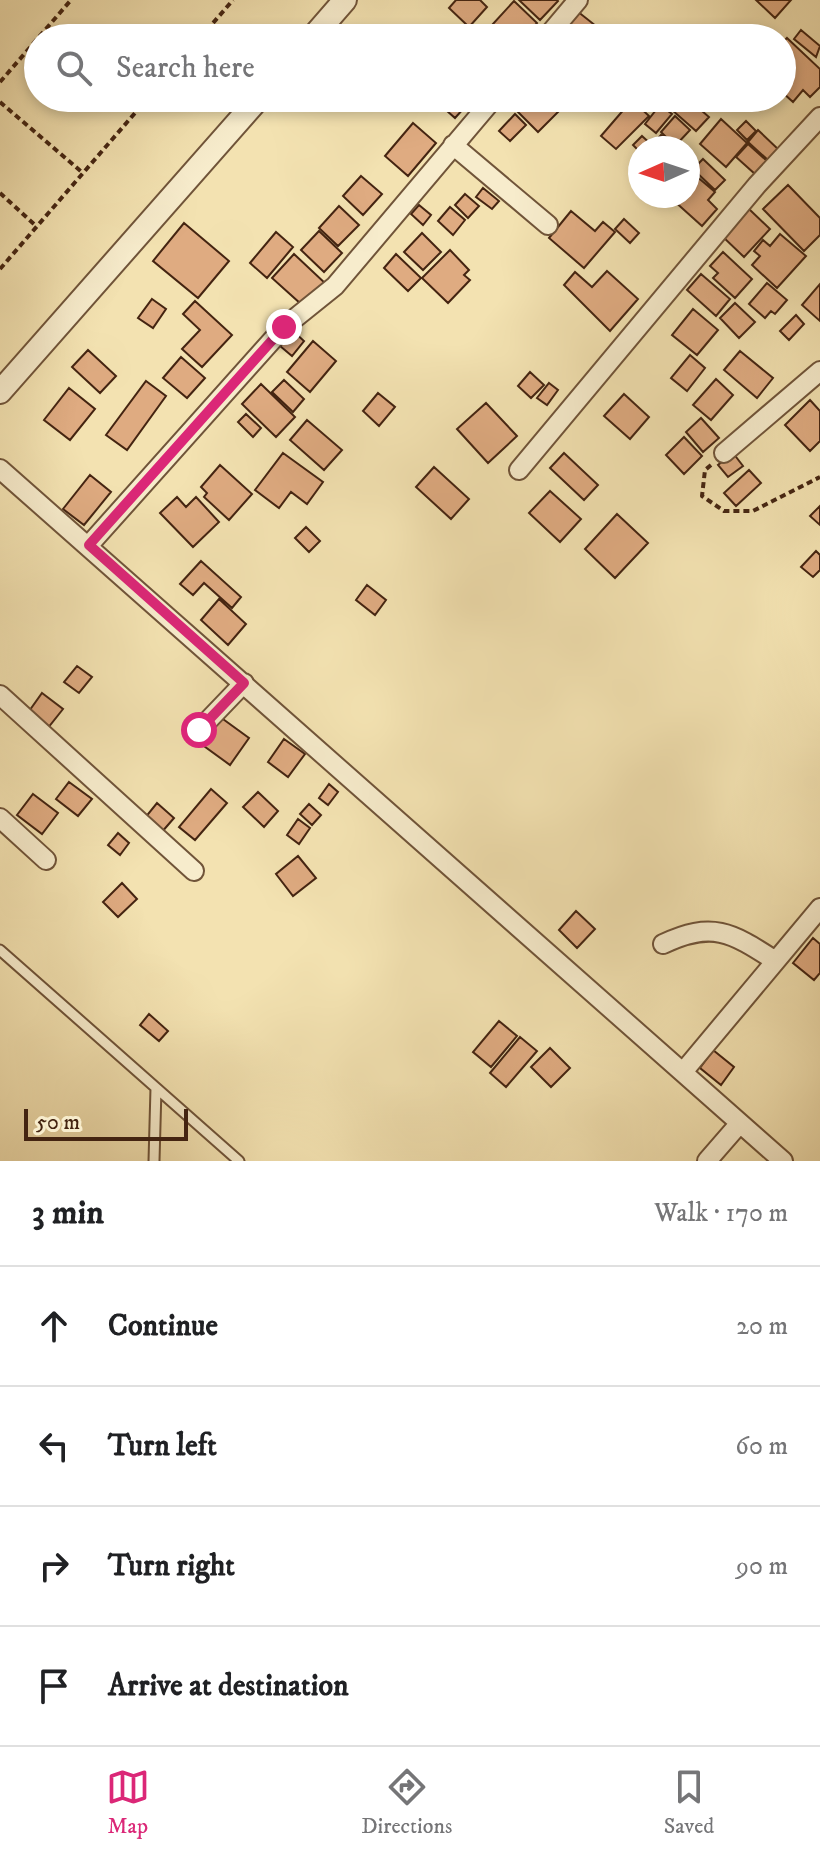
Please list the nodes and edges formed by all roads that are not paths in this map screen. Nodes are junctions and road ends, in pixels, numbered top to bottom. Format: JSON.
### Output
{"nodes":[{"id":1,"x":345,"y":0,"type":"edge"},
{"id":2,"x":578,"y":0,"type":"edge"},
{"id":3,"x":324,"y":24,"type":"edge"},
{"id":4,"x":558,"y":24,"type":"edge"},
{"id":5,"x":247,"y":112,"type":"edge"},
{"id":6,"x":482,"y":112,"type":"edge"},
{"id":7,"x":820,"y":117,"type":"edge"},
{"id":8,"x":453,"y":145,"type":"junction"},
{"id":9,"x":548,"y":225,"type":"dead end"},
{"id":10,"x":820,"y":371,"type":"edge"},
{"id":11,"x":0,"y":392,"type":"edge"},
{"id":12,"x":724,"y":453,"type":"road end"},
{"id":13,"x":0,"y":469,"type":"edge"},
{"id":14,"x":519,"y":470,"type":"dead end"},
{"id":15,"x":89,"y":545,"type":"junction"},
{"id":16,"x":244,"y":683,"type":"junction"},
{"id":17,"x":0,"y":695,"type":"edge"},
{"id":18,"x":199,"y":730,"type":"dead end"},
{"id":19,"x":0,"y":818,"type":"edge"},
{"id":20,"x":46,"y":860,"type":"dead end"},
{"id":21,"x":194,"y":871,"type":"dead end"},
{"id":22,"x":820,"y":908,"type":"edge"},
{"id":23,"x":663,"y":944,"type":"dead end"},
{"id":24,"x":0,"y":950,"type":"edge"},
{"id":25,"x":774,"y":960,"type":"junction"},
{"id":26,"x":683,"y":1072,"type":"junction"},
{"id":27,"x":156,"y":1088,"type":"junction"},
{"id":28,"x":740,"y":1123,"type":"junction"},
{"id":29,"x":154,"y":1161,"type":"edge"},
{"id":30,"x":239,"y":1161,"type":"edge"},
{"id":31,"x":707,"y":1161,"type":"edge"},
{"id":32,"x":783,"y":1161,"type":"edge"}],
"edges":[{"from":1,"to":3,"type":"street"},
{"from":2,"to":4,"type":"street"},
{"from":5,"to":11,"type":"street"},
{"from":6,"to":8,"type":"street"},
{"from":7,"to":14,"type":"street"},
{"from":8,"to":9,"type":"street"},
{"from":8,"to":15,"type":"street"},
{"from":10,"to":12,"type":"street"},
{"from":13,"to":15,"type":"street"},
{"from":15,"to":16,"type":"street"},
{"from":16,"to":18,"type":"street"},
{"from":16,"to":26,"type":"street"},
{"from":17,"to":21,"type":"street"},
{"from":19,"to":20,"type":"street"},
{"from":22,"to":25,"type":"street"},
{"from":23,"to":25,"type":"street"},
{"from":24,"to":27,"type":"lane"},
{"from":25,"to":26,"type":"street"},
{"from":26,"to":28,"type":"street"},
{"from":27,"to":29,"type":"lane"},
{"from":27,"to":30,"type":"lane"},
{"from":28,"to":31,"type":"street"},
{"from":28,"to":32,"type":"street"}]}
